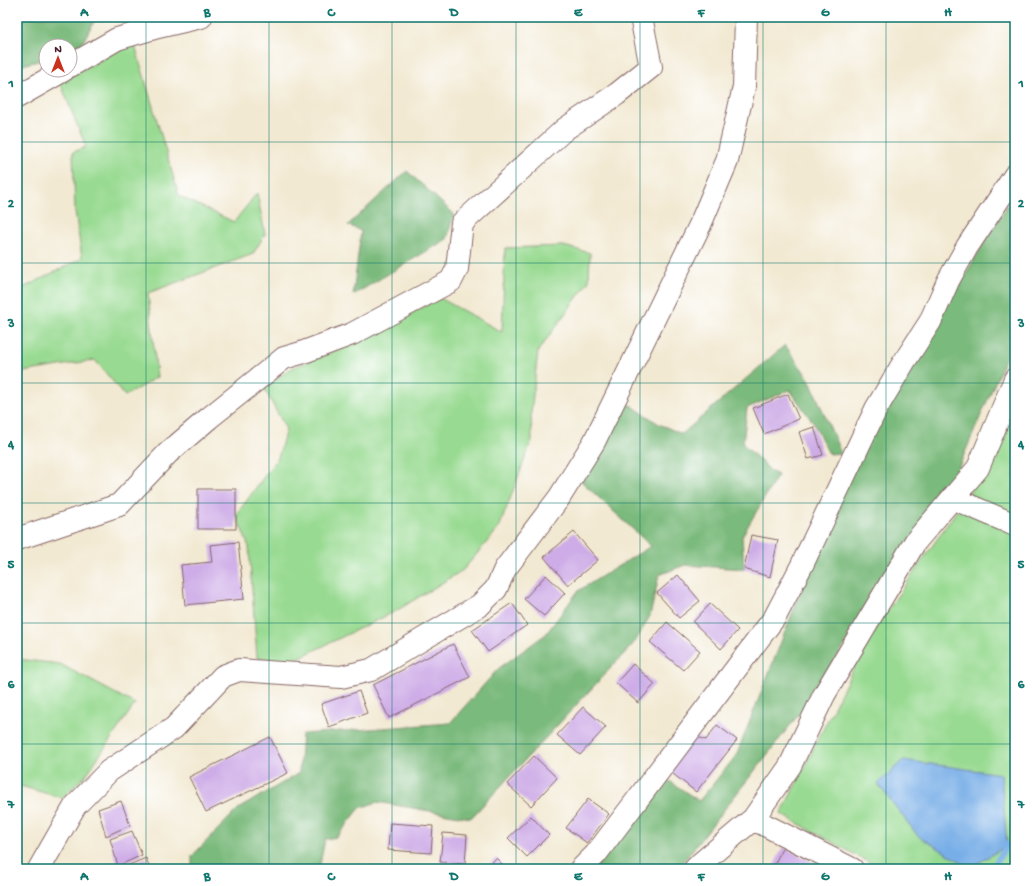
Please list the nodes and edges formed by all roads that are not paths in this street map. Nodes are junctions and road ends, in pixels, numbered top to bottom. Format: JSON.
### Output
{"nodes":[{"id":1,"x":201,"y":17,"type":"edge"},
{"id":2,"x":641,"y":17,"type":"edge"},
{"id":3,"x":746,"y":17,"type":"edge"},
{"id":4,"x":78,"y":61,"type":"edge"},
{"id":5,"x":50,"y":78,"type":"edge"},
{"id":6,"x":17,"y":97,"type":"edge"},
{"id":7,"x":1015,"y":175,"type":"edge"},
{"id":8,"x":1015,"y":379,"type":"edge"},
{"id":9,"x":952,"y":498,"type":"junction"},
{"id":10,"x":1015,"y":525,"type":"edge"},
{"id":11,"x":17,"y":539,"type":"edge"},
{"id":12,"x":753,"y":819,"type":"junction"},
{"id":13,"x":39,"y":869,"type":"edge"},
{"id":14,"x":581,"y":869,"type":"edge"},
{"id":15,"x":695,"y":869,"type":"edge"},
{"id":16,"x":852,"y":869,"type":"edge"}],
"edges":[{"from":1,"to":4,"type":"street"},
{"from":2,"to":11,"type":"street"},
{"from":3,"to":13,"type":"street"},
{"from":5,"to":6,"type":"street"},
{"from":7,"to":14,"type":"street"},
{"from":8,"to":9,"type":"street"},
{"from":9,"to":10,"type":"street"},
{"from":9,"to":12,"type":"street"},
{"from":12,"to":15,"type":"street"},
{"from":12,"to":16,"type":"street"}]}
